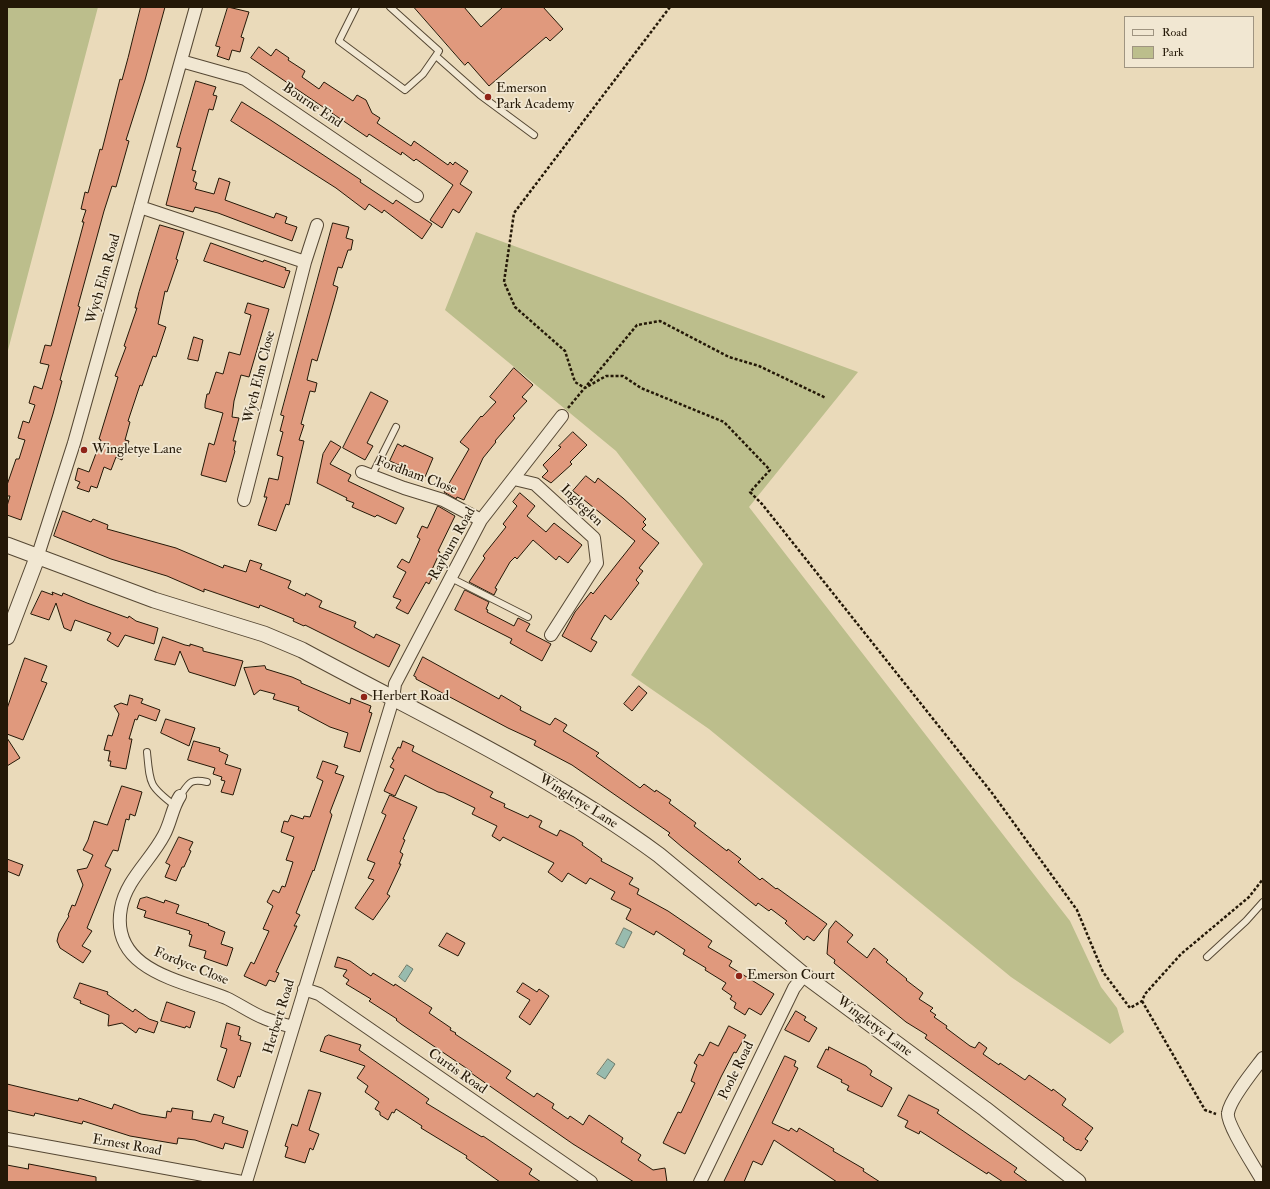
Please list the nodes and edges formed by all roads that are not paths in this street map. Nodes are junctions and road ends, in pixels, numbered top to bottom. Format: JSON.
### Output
{"nodes":[{"id":1,"x":196,"y":7,"type":"edge"},
{"id":2,"x":356,"y":7,"type":"edge"},
{"id":3,"x":390,"y":7,"type":"edge"},
{"id":4,"x":436,"y":56,"type":"junction"},
{"id":5,"x":181,"y":61,"type":"junction"},
{"id":6,"x":534,"y":135,"type":"dead end"},
{"id":7,"x":417,"y":196,"type":"dead end"},
{"id":8,"x":140,"y":207,"type":"junction"},
{"id":9,"x":317,"y":225,"type":"dead end"},
{"id":10,"x":305,"y":262,"type":"junction"},
{"id":11,"x":562,"y":416,"type":"road end"},
{"id":12,"x":396,"y":427,"type":"dead end"},
{"id":13,"x":366,"y":474,"type":"joint"},
{"id":14,"x":514,"y":479,"type":"junction"},
{"id":15,"x":244,"y":500,"type":"dead end"},
{"id":16,"x":481,"y":520,"type":"junction"},
{"id":17,"x":7,"y":545,"type":"edge"},
{"id":18,"x":37,"y":558,"type":"junction"},
{"id":19,"x":451,"y":578,"type":"junction"},
{"id":20,"x":528,"y":617,"type":"dead end"},
{"id":21,"x":551,"y":634,"type":"dead end"},
{"id":22,"x":7,"y":637,"type":"edge"},
{"id":23,"x":393,"y":699,"type":"junction"},
{"id":24,"x":147,"y":752,"type":"dead end"},
{"id":25,"x":207,"y":782,"type":"dead end"},
{"id":26,"x":177,"y":801,"type":"junction"},
{"id":27,"x":1263,"y":902,"type":"edge"},
{"id":28,"x":1207,"y":957,"type":"dead end"},
{"id":29,"x":804,"y":975,"type":"junction"},
{"id":30,"x":304,"y":989,"type":"junction"},
{"id":31,"x":293,"y":1027,"type":"junction"},
{"id":32,"x":1263,"y":1058,"type":"edge"},
{"id":33,"x":7,"y":1139,"type":"edge"},
{"id":34,"x":242,"y":1182,"type":"edge"},
{"id":35,"x":246,"y":1182,"type":"edge"},
{"id":36,"x":592,"y":1182,"type":"edge"},
{"id":37,"x":700,"y":1182,"type":"edge"},
{"id":38,"x":1078,"y":1182,"type":"edge"},
{"id":39,"x":1263,"y":1182,"type":"edge"}],
"edges":[{"from":1,"to":5,"type":"street","name":"Wych Elm Road"},
{"from":2,"to":4,"type":"lane"},
{"from":3,"to":4,"type":"lane"},
{"from":4,"to":6,"type":"lane"},
{"from":5,"to":7,"type":"street","name":"Bourne End"},
{"from":5,"to":8,"type":"street","name":"Wych Elm Road"},
{"from":8,"to":10,"type":"street"},
{"from":8,"to":18,"type":"street","name":"Wych Elm Road"},
{"from":9,"to":10,"type":"street","name":"Wych Elm Close"},
{"from":10,"to":15,"type":"street","name":"Wych Elm Close"},
{"from":11,"to":14,"type":"street","name":"Rayburn Road"},
{"from":12,"to":13,"type":"lane"},
{"from":13,"to":16,"type":"street","name":"Fordham Close"},
{"from":14,"to":16,"type":"street","name":"Rayburn Road"},
{"from":14,"to":21,"type":"street","name":"Ingleglen"},
{"from":16,"to":19,"type":"street","name":"Rayburn Road"},
{"from":17,"to":18,"type":"street","name":"Wingletye Lane"},
{"from":18,"to":22,"type":"street"},
{"from":18,"to":23,"type":"street","name":"Wingletye Lane"},
{"from":19,"to":20,"type":"lane"},
{"from":19,"to":23,"type":"street","name":"Rayburn Road"},
{"from":23,"to":29,"type":"street","name":"Wingletye Lane"},
{"from":23,"to":30,"type":"street","name":"Herbert Road"},
{"from":24,"to":26,"type":"lane"},
{"from":25,"to":26,"type":"lane"},
{"from":26,"to":31,"type":"street","name":"Fordyce Close"},
{"from":27,"to":28,"type":"lane"},
{"from":29,"to":37,"type":"street","name":"Poole Road"},
{"from":29,"to":38,"type":"street","name":"Wingletye Lane"},
{"from":30,"to":31,"type":"street","name":"Herbert Road"},
{"from":30,"to":36,"type":"street","name":"Curtis Road"},
{"from":31,"to":35,"type":"street","name":"Herbert Road"},
{"from":32,"to":39,"type":"street"},
{"from":33,"to":34,"type":"street","name":"Ernest Road"}]}
